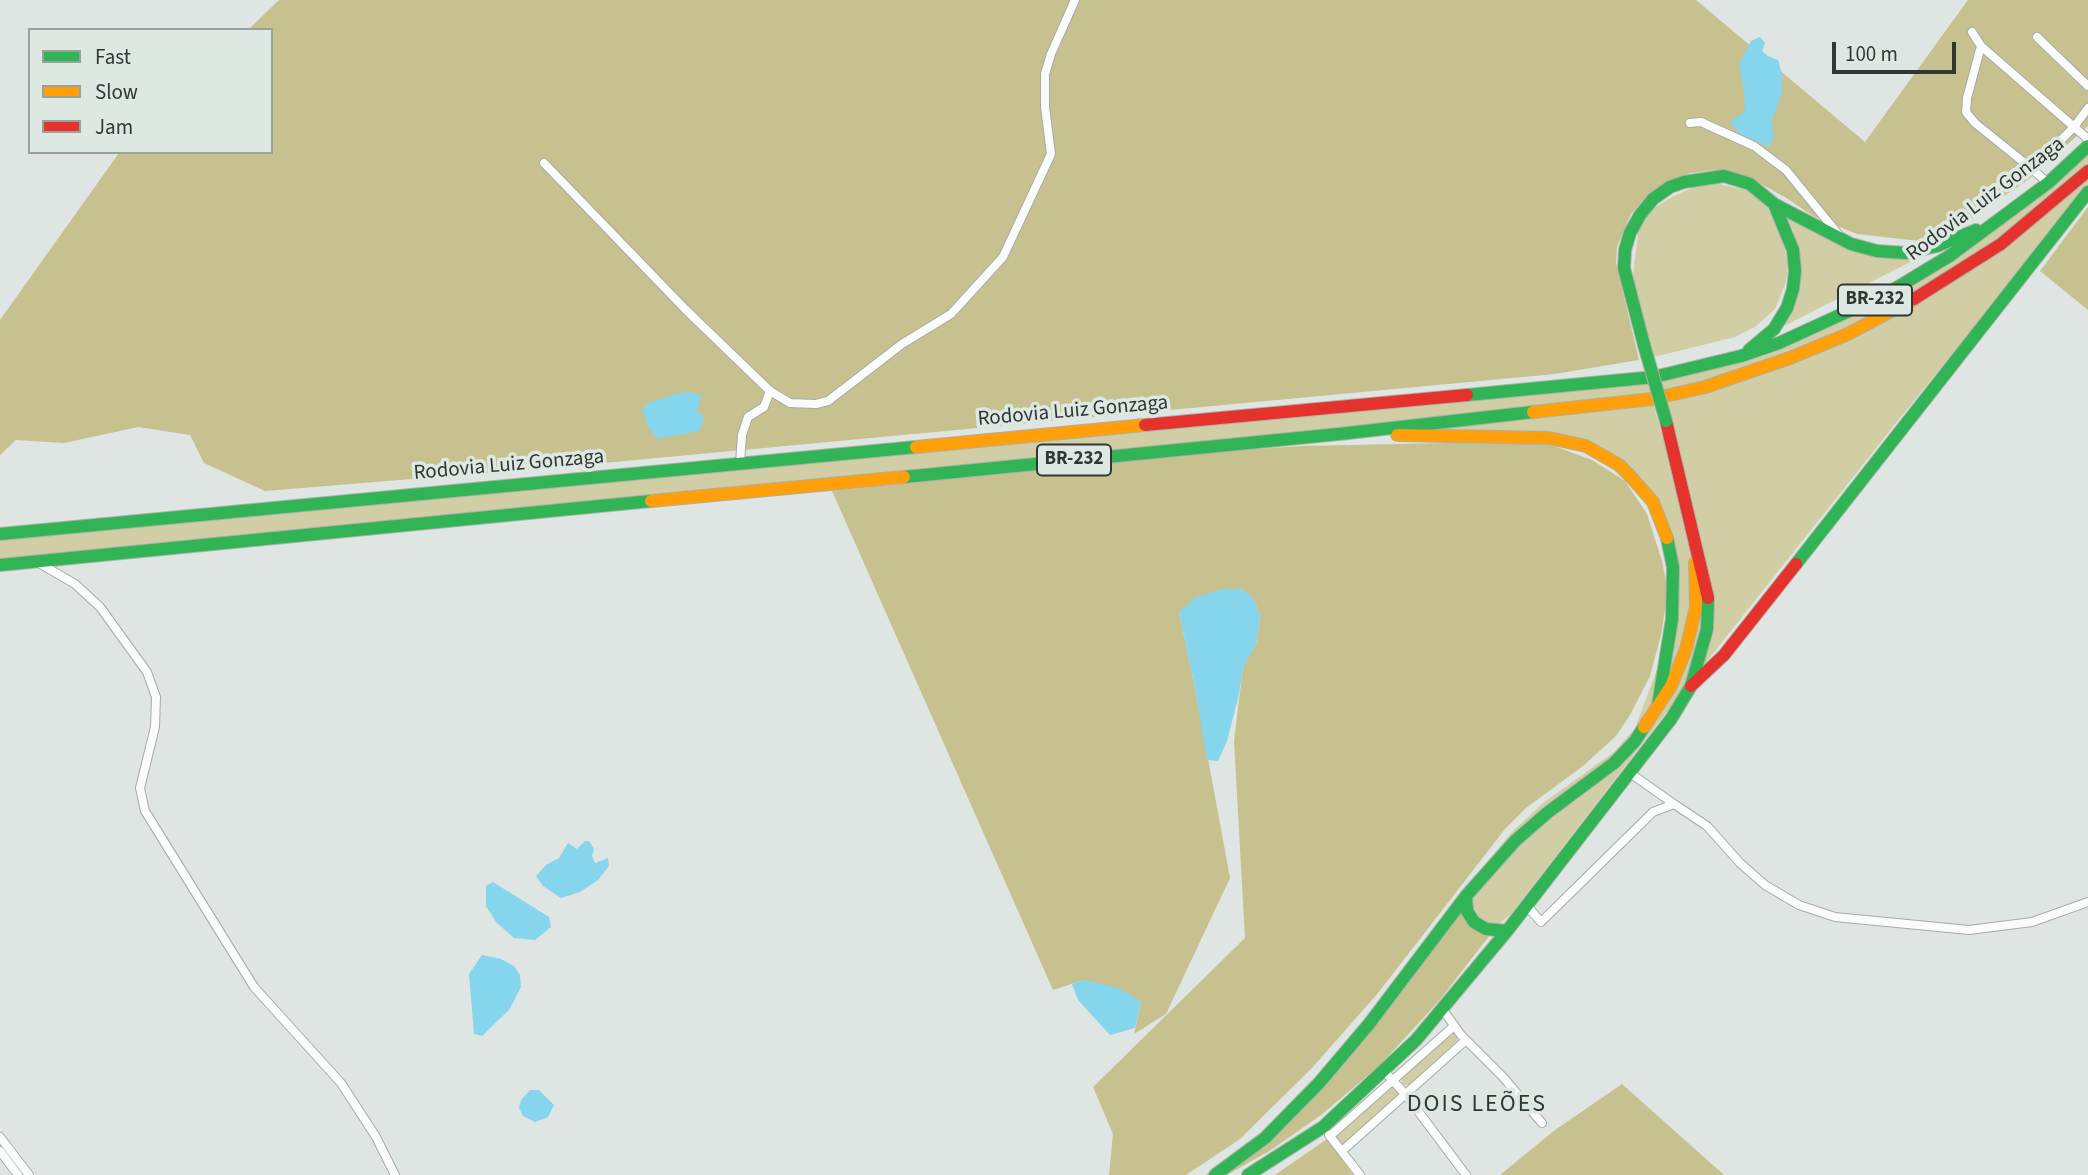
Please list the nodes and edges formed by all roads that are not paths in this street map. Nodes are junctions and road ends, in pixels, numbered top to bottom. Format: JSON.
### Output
{"nodes":[{"id":1,"x":1075,"y":0,"type":"edge"},
{"id":2,"x":1972,"y":32,"type":"dead end"},
{"id":3,"x":2037,"y":37,"type":"dead end"},
{"id":4,"x":1981,"y":46,"type":"junction"},
{"id":5,"x":2088,"y":86,"type":"edge"},
{"id":6,"x":2088,"y":108,"type":"edge"},
{"id":7,"x":1690,"y":123,"type":"dead end"},
{"id":8,"x":2074,"y":127,"type":"junction"},
{"id":9,"x":2088,"y":139,"type":"edge"},
{"id":10,"x":2088,"y":146,"type":"edge"},
{"id":11,"x":544,"y":163,"type":"dead end"},
{"id":12,"x":2032,"y":169,"type":"junction"},
{"id":13,"x":2088,"y":171,"type":"edge"},
{"id":14,"x":2048,"y":183,"type":"junction"},
{"id":15,"x":2088,"y":192,"type":"edge"},
{"id":16,"x":1774,"y":204,"type":"junction"},
{"id":17,"x":1994,"y":223,"type":"junction"},
{"id":18,"x":1842,"y":239,"type":"junction"},
{"id":19,"x":1741,"y":356,"type":"junction"},
{"id":20,"x":770,"y":391,"type":"junction"},
{"id":21,"x":1339,"y":434,"type":"junction"},
{"id":22,"x":740,"y":463,"type":"junction"},
{"id":23,"x":0,"y":534,"type":"edge"},
{"id":24,"x":1695,"y":552,"type":"junction"},
{"id":25,"x":37,"y":562,"type":"junction"},
{"id":26,"x":0,"y":565,"type":"edge"},
{"id":27,"x":1691,"y":686,"type":"junction"},
{"id":28,"x":1658,"y":705,"type":"junction"},
{"id":29,"x":1630,"y":773,"type":"junction"},
{"id":30,"x":1674,"y":803,"type":"junction"},
{"id":31,"x":1466,"y":896,"type":"junction"},
{"id":32,"x":2088,"y":902,"type":"edge"},
{"id":33,"x":1527,"y":906,"type":"junction"},
{"id":34,"x":1507,"y":931,"type":"junction"},
{"id":35,"x":1443,"y":1010,"type":"junction"},
{"id":36,"x":1454,"y":1026,"type":"junction"},
{"id":37,"x":1466,"y":1040,"type":"junction"},
{"id":38,"x":1389,"y":1076,"type":"junction"},
{"id":39,"x":1406,"y":1094,"type":"junction"},
{"id":40,"x":1542,"y":1123,"type":"dead end"},
{"id":41,"x":1327,"y":1132,"type":"junction"},
{"id":42,"x":0,"y":1137,"type":"edge"},
{"id":43,"x":0,"y":1151,"type":"edge"},
{"id":44,"x":1342,"y":1151,"type":"junction"},
{"id":45,"x":18,"y":1175,"type":"edge"},
{"id":46,"x":29,"y":1175,"type":"edge"},
{"id":47,"x":395,"y":1175,"type":"edge"},
{"id":48,"x":1215,"y":1175,"type":"edge"},
{"id":49,"x":1248,"y":1175,"type":"edge"},
{"id":50,"x":1360,"y":1175,"type":"edge"},
{"id":51,"x":1466,"y":1175,"type":"edge"}],
"edges":[{"from":1,"to":20,"type":"street"},
{"from":2,"to":4,"type":"street"},
{"from":3,"to":5,"type":"street"},
{"from":4,"to":8,"type":"street"},
{"from":4,"to":12,"type":"street"},
{"from":6,"to":8,"type":"street"},
{"from":7,"to":18,"type":"street"},
{"from":8,"to":9,"type":"street"},
{"from":8,"to":12,"type":"street"},
{"from":10,"to":14,"type":"main road","name":"Rodovia Luiz Gonzaga","number":"BR-232"},
{"from":11,"to":20,"type":"street"},
{"from":12,"to":14,"type":"street"},
{"from":13,"to":21,"type":"main road","name":"Rodovia Luiz Gonzaga","number":"BR-232"},
{"from":14,"to":17,"type":"main road","name":"Rodovia Luiz Gonzaga","number":"BR-232"},
{"from":15,"to":27,"type":"main road"},
{"from":16,"to":18,"type":"main road"},
{"from":16,"to":19,"type":"main road"},
{"from":16,"to":24,"type":"main road","bridge":true},
{"from":17,"to":18,"type":"main road"},
{"from":17,"to":19,"type":"main road","name":"Rodovia Luiz Gonzaga","number":"BR-232"},
{"from":19,"to":22,"type":"main road","name":"Rodovia Luiz Gonzaga","number":"BR-232"},
{"from":20,"to":22,"type":"street"},
{"from":21,"to":25,"type":"main road","name":"Rodovia Luiz Gonzaga","number":"BR-232"},
{"from":21,"to":28,"type":"main road"},
{"from":22,"to":23,"type":"main road","name":"Rodovia Luiz Gonzaga","number":"BR-232"},
{"from":24,"to":27,"type":"main road"},
{"from":24,"to":28,"type":"main road"},
{"from":25,"to":26,"type":"main road","name":"Rodovia Luiz Gonzaga","number":"BR-232"},
{"from":25,"to":47,"type":"street"},
{"from":27,"to":29,"type":"main road"},
{"from":28,"to":31,"type":"main road"},
{"from":29,"to":30,"type":"street"},
{"from":29,"to":33,"type":"main road"},
{"from":30,"to":32,"type":"street"},
{"from":30,"to":33,"type":"street"},
{"from":31,"to":34,"type":"main road"},
{"from":31,"to":48,"type":"main road"},
{"from":33,"to":34,"type":"main road"},
{"from":34,"to":35,"type":"main road"},
{"from":35,"to":36,"type":"street"},
{"from":35,"to":38,"type":"main road"},
{"from":36,"to":37,"type":"street"},
{"from":36,"to":38,"type":"street"},
{"from":37,"to":39,"type":"street"},
{"from":37,"to":40,"type":"street"},
{"from":38,"to":39,"type":"street"},
{"from":38,"to":41,"type":"main road"},
{"from":39,"to":44,"type":"street"},
{"from":39,"to":51,"type":"street"},
{"from":41,"to":44,"type":"street"},
{"from":41,"to":49,"type":"main road"},
{"from":42,"to":46,"type":"street"},
{"from":43,"to":45,"type":"street"},
{"from":44,"to":50,"type":"street"}]}
